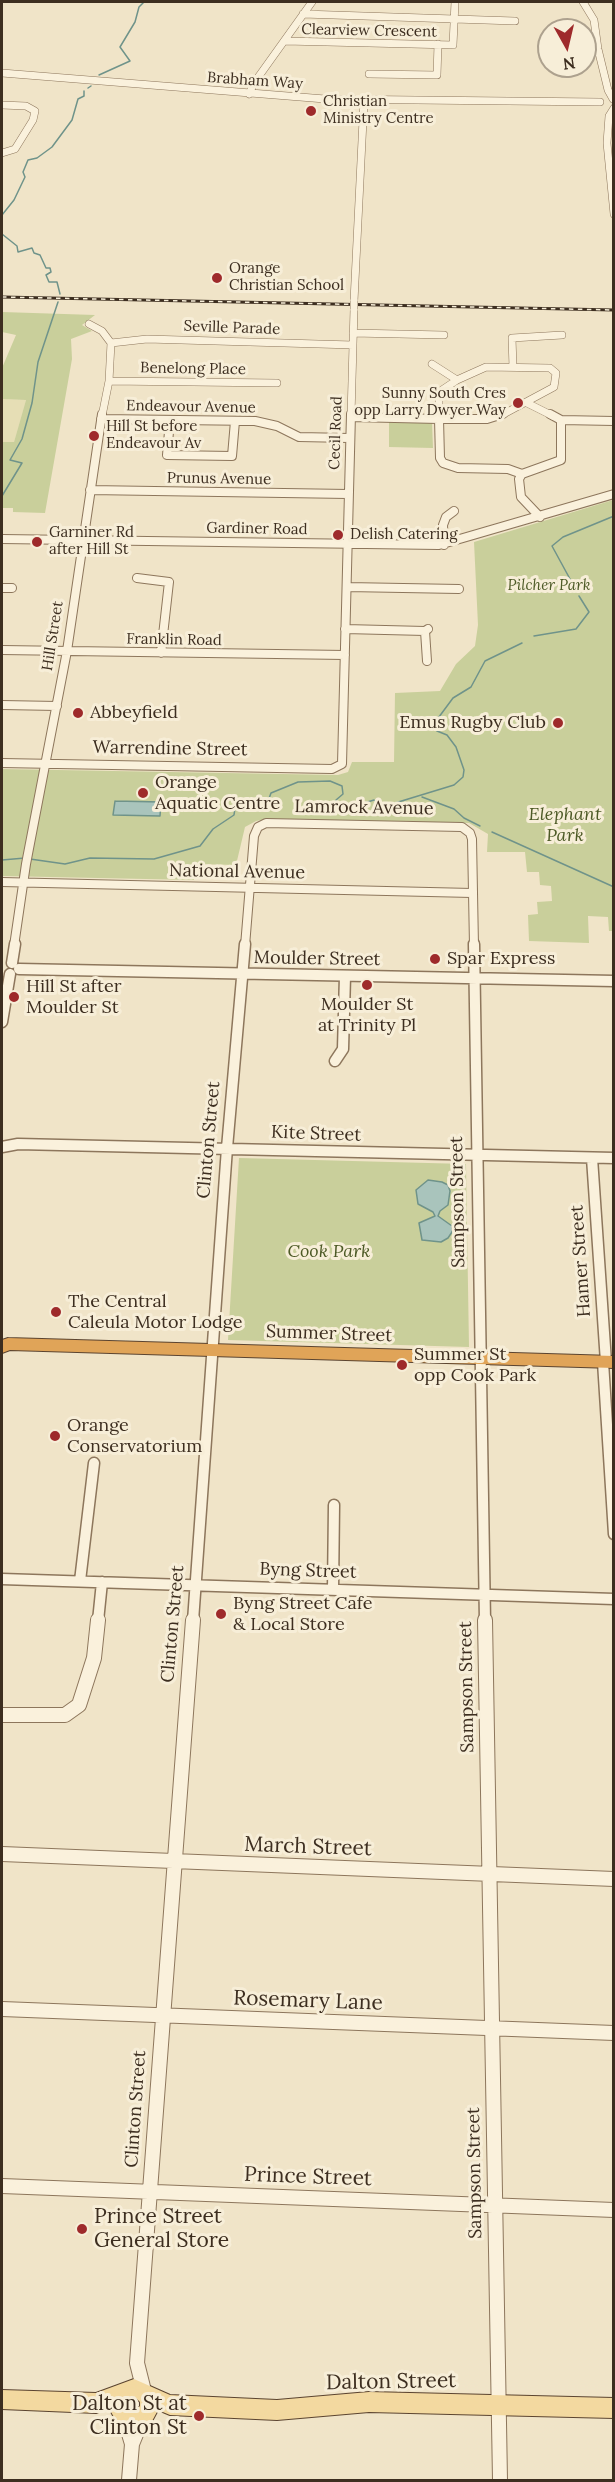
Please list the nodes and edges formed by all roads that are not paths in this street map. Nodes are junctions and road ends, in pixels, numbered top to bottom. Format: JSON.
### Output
{"nodes":[{"id":1,"x":312,"y":2,"type":"edge"},
{"id":2,"x":455,"y":2,"type":"edge"},
{"id":3,"x":583,"y":2,"type":"edge"},
{"id":4,"x":303,"y":14,"type":"junction"},
{"id":5,"x":454,"y":20,"type":"junction"},
{"id":6,"x":515,"y":21,"type":"dead end"},
{"id":7,"x":285,"y":41,"type":"junction"},
{"id":8,"x":438,"y":46,"type":"junction"},
{"id":9,"x":2,"y":73,"type":"edge"},
{"id":10,"x":369,"y":74,"type":"dead end"},
{"id":11,"x":249,"y":94,"type":"junction"},
{"id":12,"x":364,"y":100,"type":"junction"},
{"id":13,"x":608,"y":103,"type":"edge"},
{"id":14,"x":2,"y":105,"type":"edge"},
{"id":15,"x":610,"y":150,"type":"edge"},
{"id":16,"x":2,"y":153,"type":"edge"},
{"id":17,"x":613,"y":201,"type":"edge"},
{"id":18,"x":614,"y":214,"type":"edge"},
{"id":19,"x":88,"y":324,"type":"dead end"},
{"id":20,"x":353,"y":333,"type":"junction"},
{"id":21,"x":444,"y":335,"type":"dead end"},
{"id":22,"x":562,"y":335,"type":"dead end"},
{"id":23,"x":111,"y":343,"type":"junction"},
{"id":24,"x":353,"y":345,"type":"junction"},
{"id":25,"x":432,"y":364,"type":"dead end"},
{"id":26,"x":513,"y":367,"type":"junction"},
{"id":27,"x":457,"y":380,"type":"junction"},
{"id":28,"x":109,"y":381,"type":"junction"},
{"id":29,"x":277,"y":383,"type":"dead end"},
{"id":30,"x":527,"y":403,"type":"junction"},
{"id":31,"x":351,"y":417,"type":"junction"},
{"id":32,"x":100,"y":418,"type":"junction"},
{"id":33,"x":439,"y":419,"type":"junction"},
{"id":34,"x":170,"y":420,"type":"junction"},
{"id":35,"x":561,"y":420,"type":"junction"},
{"id":36,"x":236,"y":421,"type":"junction"},
{"id":37,"x":614,"y":421,"type":"edge"},
{"id":38,"x":350,"y":438,"type":"junction"},
{"id":39,"x":446,"y":465,"type":"junction"},
{"id":40,"x":437,"y":470,"type":"dead end"},
{"id":41,"x":522,"y":474,"type":"junction"},
{"id":42,"x":90,"y":490,"type":"junction"},
{"id":43,"x":348,"y":494,"type":"junction"},
{"id":44,"x":614,"y":494,"type":"edge"},
{"id":45,"x":454,"y":511,"type":"dead end"},
{"id":46,"x":540,"y":517,"type":"junction"},
{"id":47,"x":2,"y":538,"type":"edge"},
{"id":48,"x":82,"y":540,"type":"junction"},
{"id":49,"x":348,"y":544,"type":"junction"},
{"id":50,"x":444,"y":545,"type":"junction"},
{"id":51,"x":137,"y":578,"type":"dead end"},
{"id":52,"x":347,"y":587,"type":"junction"},
{"id":53,"x":2,"y":588,"type":"edge"},
{"id":54,"x":12,"y":588,"type":"dead end"},
{"id":55,"x":459,"y":589,"type":"dead end"},
{"id":56,"x":345,"y":628,"type":"junction"},
{"id":57,"x":2,"y":650,"type":"edge"},
{"id":58,"x":67,"y":651,"type":"junction"},
{"id":59,"x":161,"y":653,"type":"junction"},
{"id":60,"x":345,"y":655,"type":"junction"},
{"id":61,"x":427,"y":661,"type":"dead end"},
{"id":62,"x":2,"y":705,"type":"edge"},
{"id":63,"x":57,"y":706,"type":"junction"},
{"id":64,"x":2,"y":763,"type":"edge"},
{"id":65,"x":46,"y":764,"type":"junction"},
{"id":66,"x":339,"y":767,"type":"joint"},
{"id":67,"x":2,"y":882,"type":"edge"},
{"id":68,"x":24,"y":883,"type":"junction"},
{"id":69,"x":248,"y":888,"type":"junction"},
{"id":70,"x":472,"y":893,"type":"junction"},
{"id":71,"x":9,"y":969,"type":"edge"},
{"id":72,"x":243,"y":974,"type":"junction"},
{"id":73,"x":345,"y":976,"type":"junction"},
{"id":74,"x":475,"y":978,"type":"junction"},
{"id":75,"x":614,"y":981,"type":"edge"},
{"id":76,"x":2,"y":1022,"type":"edge"},
{"id":77,"x":335,"y":1061,"type":"dead end"},
{"id":78,"x":2,"y":1140,"type":"edge"},
{"id":79,"x":18,"y":1144,"type":"junction"},
{"id":80,"x":2,"y":1147,"type":"edge"},
{"id":81,"x":227,"y":1148,"type":"junction"},
{"id":82,"x":476,"y":1155,"type":"junction"},
{"id":83,"x":592,"y":1158,"type":"junction"},
{"id":84,"x":614,"y":1158,"type":"edge"},
{"id":85,"x":4,"y":1344,"type":"edge"},
{"id":86,"x":214,"y":1350,"type":"junction"},
{"id":87,"x":482,"y":1358,"type":"junction"},
{"id":88,"x":607,"y":1362,"type":"edge"},
{"id":89,"x":94,"y":1463,"type":"dead end"},
{"id":90,"x":334,"y":1504,"type":"dead end"},
{"id":91,"x":614,"y":1534,"type":"edge"},
{"id":92,"x":2,"y":1579,"type":"edge"},
{"id":93,"x":80,"y":1581,"type":"junction"},
{"id":94,"x":102,"y":1582,"type":"junction"},
{"id":95,"x":196,"y":1585,"type":"junction"},
{"id":96,"x":333,"y":1590,"type":"junction"},
{"id":97,"x":485,"y":1595,"type":"junction"},
{"id":98,"x":614,"y":1599,"type":"edge"},
{"id":99,"x":2,"y":1715,"type":"edge"},
{"id":100,"x":2,"y":1854,"type":"edge"},
{"id":101,"x":175,"y":1861,"type":"junction"},
{"id":102,"x":489,"y":1874,"type":"junction"},
{"id":103,"x":614,"y":1879,"type":"edge"},
{"id":104,"x":2,"y":2009,"type":"edge"},
{"id":105,"x":162,"y":2016,"type":"junction"},
{"id":106,"x":492,"y":2029,"type":"junction"},
{"id":107,"x":614,"y":2032,"type":"edge"},
{"id":108,"x":2,"y":2186,"type":"edge"},
{"id":109,"x":149,"y":2192,"type":"junction"},
{"id":110,"x":495,"y":2205,"type":"junction"},
{"id":111,"x":614,"y":2210,"type":"edge"},
{"id":112,"x":2,"y":2400,"type":"edge"},
{"id":113,"x":134,"y":2404,"type":"junction"},
{"id":114,"x":498,"y":2405,"type":"junction"},
{"id":115,"x":614,"y":2408,"type":"edge"},
{"id":116,"x":129,"y":2481,"type":"edge"},
{"id":117,"x":500,"y":2481,"type":"edge"}],
"edges":[{"from":1,"to":4,"type":"street"},
{"from":2,"to":5,"type":"street","name":"Clearview Crescent"},
{"from":3,"to":13,"type":"street"},
{"from":4,"to":5,"type":"street"},
{"from":4,"to":7,"type":"street"},
{"from":5,"to":6,"type":"street"},
{"from":5,"to":8,"type":"street","name":"Clearview Crescent"},
{"from":7,"to":8,"type":"street","name":"Clearview Crescent"},
{"from":7,"to":11,"type":"street"},
{"from":8,"to":10,"type":"street"},
{"from":9,"to":11,"type":"street","name":"Brabham Way"},
{"from":11,"to":12,"type":"street","name":"Brabham Way"},
{"from":12,"to":13,"type":"street","name":"Brabham Way"},
{"from":12,"to":20,"type":"street","name":"Cecil Road"},
{"from":13,"to":15,"type":"street"},
{"from":14,"to":16,"type":"street"},
{"from":15,"to":17,"type":"street"},
{"from":17,"to":18,"type":"street"},
{"from":19,"to":23,"type":"street"},
{"from":20,"to":21,"type":"street"},
{"from":20,"to":24,"type":"street","name":"Cecil Road"},
{"from":22,"to":26,"type":"street"},
{"from":23,"to":24,"type":"street","name":"Seville Parade"},
{"from":23,"to":28,"type":"street","name":"Hill Street"},
{"from":24,"to":31,"type":"street","name":"Cecil Road"},
{"from":25,"to":27,"type":"street"},
{"from":26,"to":27,"type":"street"},
{"from":26,"to":30,"type":"street"},
{"from":27,"to":33,"type":"street"},
{"from":28,"to":29,"type":"street","name":"Benelong Place"},
{"from":28,"to":32,"type":"street","name":"Hill Street"},
{"from":30,"to":33,"type":"street"},
{"from":30,"to":35,"type":"street"},
{"from":31,"to":33,"type":"street"},
{"from":31,"to":38,"type":"street","name":"Cecil Road"},
{"from":32,"to":34,"type":"street","name":"Endeavour Avenue"},
{"from":32,"to":42,"type":"street","name":"Hill Street"},
{"from":33,"to":39,"type":"street"},
{"from":34,"to":36,"type":"street","name":"Endeavour Avenue"},
{"from":34,"to":36,"type":"street"},
{"from":35,"to":37,"type":"street"},
{"from":35,"to":41,"type":"street"},
{"from":36,"to":38,"type":"street","name":"Endeavour Avenue"},
{"from":38,"to":43,"type":"street","name":"Cecil Road"},
{"from":39,"to":40,"type":"street"},
{"from":39,"to":41,"type":"street"},
{"from":41,"to":46,"type":"street"},
{"from":42,"to":43,"type":"street","name":"Prunus Avenue"},
{"from":42,"to":48,"type":"street","name":"Hill Street"},
{"from":43,"to":49,"type":"street","name":"Cecil Road"},
{"from":44,"to":46,"type":"street","name":"Gardiner Road"},
{"from":45,"to":50,"type":"street"},
{"from":46,"to":50,"type":"street","name":"Gardiner Road"},
{"from":47,"to":48,"type":"street","name":"Gardiner Road"},
{"from":48,"to":49,"type":"street","name":"Gardiner Road"},
{"from":48,"to":58,"type":"street","name":"Hill Street"},
{"from":49,"to":50,"type":"street","name":"Gardiner Road"},
{"from":49,"to":52,"type":"street","name":"Cecil Road"},
{"from":51,"to":59,"type":"street"},
{"from":52,"to":55,"type":"street"},
{"from":52,"to":56,"type":"street","name":"Cecil Road"},
{"from":53,"to":54,"type":"street"},
{"from":56,"to":60,"type":"street","name":"Cecil Road"},
{"from":56,"to":61,"type":"street"},
{"from":57,"to":58,"type":"street","name":"Franklin Road"},
{"from":58,"to":59,"type":"street","name":"Franklin Road"},
{"from":58,"to":63,"type":"street","name":"Hill Street"},
{"from":59,"to":60,"type":"street","name":"Franklin Road"},
{"from":60,"to":66,"type":"street","name":"Cecil Road"},
{"from":62,"to":63,"type":"street"},
{"from":63,"to":65,"type":"street","name":"Hill Street"},
{"from":64,"to":65,"type":"street","name":"Warrendine Street"},
{"from":65,"to":66,"type":"street","name":"Warrendine Street"},
{"from":65,"to":68,"type":"street","name":"Hill Street"},
{"from":67,"to":68,"type":"street","name":"National Avenue"},
{"from":68,"to":69,"type":"street","name":"National Avenue"},
{"from":68,"to":71,"type":"street","name":"Hill Street"},
{"from":69,"to":70,"type":"street","name":"National Avenue"},
{"from":69,"to":70,"type":"street","name":"Lamrock Avenue"},
{"from":69,"to":72,"type":"street","name":"Clinton Street"},
{"from":70,"to":74,"type":"street","name":"Sampson Street"},
{"from":71,"to":72,"type":"street","name":"Moulder Street"},
{"from":71,"to":76,"type":"street","name":"Hill Street"},
{"from":72,"to":73,"type":"street","name":"Moulder Street"},
{"from":72,"to":81,"type":"street","name":"Clinton Street"},
{"from":73,"to":74,"type":"street","name":"Moulder Street"},
{"from":73,"to":77,"type":"street"},
{"from":74,"to":75,"type":"street","name":"Moulder Street"},
{"from":74,"to":82,"type":"street","name":"Sampson Street"},
{"from":78,"to":79,"type":"street","name":"Kite Street"},
{"from":79,"to":80,"type":"street","name":"Kite Street"},
{"from":79,"to":81,"type":"street","name":"Kite Street"},
{"from":81,"to":82,"type":"street","name":"Kite Street"},
{"from":81,"to":86,"type":"street","name":"Clinton Street"},
{"from":82,"to":83,"type":"street","name":"Kite Street"},
{"from":82,"to":87,"type":"street","name":"Sampson Street"},
{"from":83,"to":84,"type":"street","name":"Kite Street"},
{"from":83,"to":88,"type":"street","name":"Hamer Street"},
{"from":85,"to":86,"type":"highway","name":"Summer Street"},
{"from":86,"to":87,"type":"highway","name":"Summer Street"},
{"from":86,"to":95,"type":"street","name":"Clinton Street"},
{"from":87,"to":88,"type":"highway","name":"Summer Street"},
{"from":87,"to":97,"type":"street","name":"Sampson Street"},
{"from":88,"to":91,"type":"street","name":"Hamer Street"},
{"from":89,"to":93,"type":"street"},
{"from":90,"to":96,"type":"street"},
{"from":92,"to":93,"type":"street","name":"Byng Street"},
{"from":93,"to":94,"type":"street","name":"Byng Street"},
{"from":94,"to":95,"type":"street","name":"Byng Street"},
{"from":94,"to":99,"type":"street"},
{"from":95,"to":96,"type":"street","name":"Byng Street"},
{"from":95,"to":101,"type":"street","name":"Clinton Street"},
{"from":96,"to":97,"type":"street","name":"Byng Street"},
{"from":97,"to":98,"type":"street","name":"Byng Street"},
{"from":97,"to":102,"type":"street","name":"Sampson Street"},
{"from":100,"to":101,"type":"street","name":"March Street"},
{"from":101,"to":102,"type":"street","name":"March Street"},
{"from":101,"to":105,"type":"street","name":"Clinton Street"},
{"from":102,"to":103,"type":"street","name":"March Street"},
{"from":102,"to":106,"type":"street","name":"Sampson Street"},
{"from":104,"to":105,"type":"street","name":"Rosemary Lane"},
{"from":105,"to":106,"type":"street","name":"Rosemary Lane"},
{"from":105,"to":109,"type":"street","name":"Clinton Street"},
{"from":106,"to":107,"type":"street","name":"Rosemary Lane"},
{"from":106,"to":110,"type":"street","name":"Sampson Street"},
{"from":108,"to":109,"type":"street","name":"Prince Street"},
{"from":109,"to":110,"type":"street","name":"Prince Street"},
{"from":109,"to":113,"type":"street","name":"Clinton Street"},
{"from":110,"to":111,"type":"street","name":"Prince Street"},
{"from":110,"to":114,"type":"street","name":"Sampson Street"},
{"from":112,"to":113,"type":"main road"},
{"from":113,"to":114,"type":"main road","name":"Dalton Street"},
{"from":113,"to":116,"type":"street"},
{"from":114,"to":115,"type":"main road","name":"Dalton Street"},
{"from":114,"to":117,"type":"street","name":"Sampson Street"}]}
